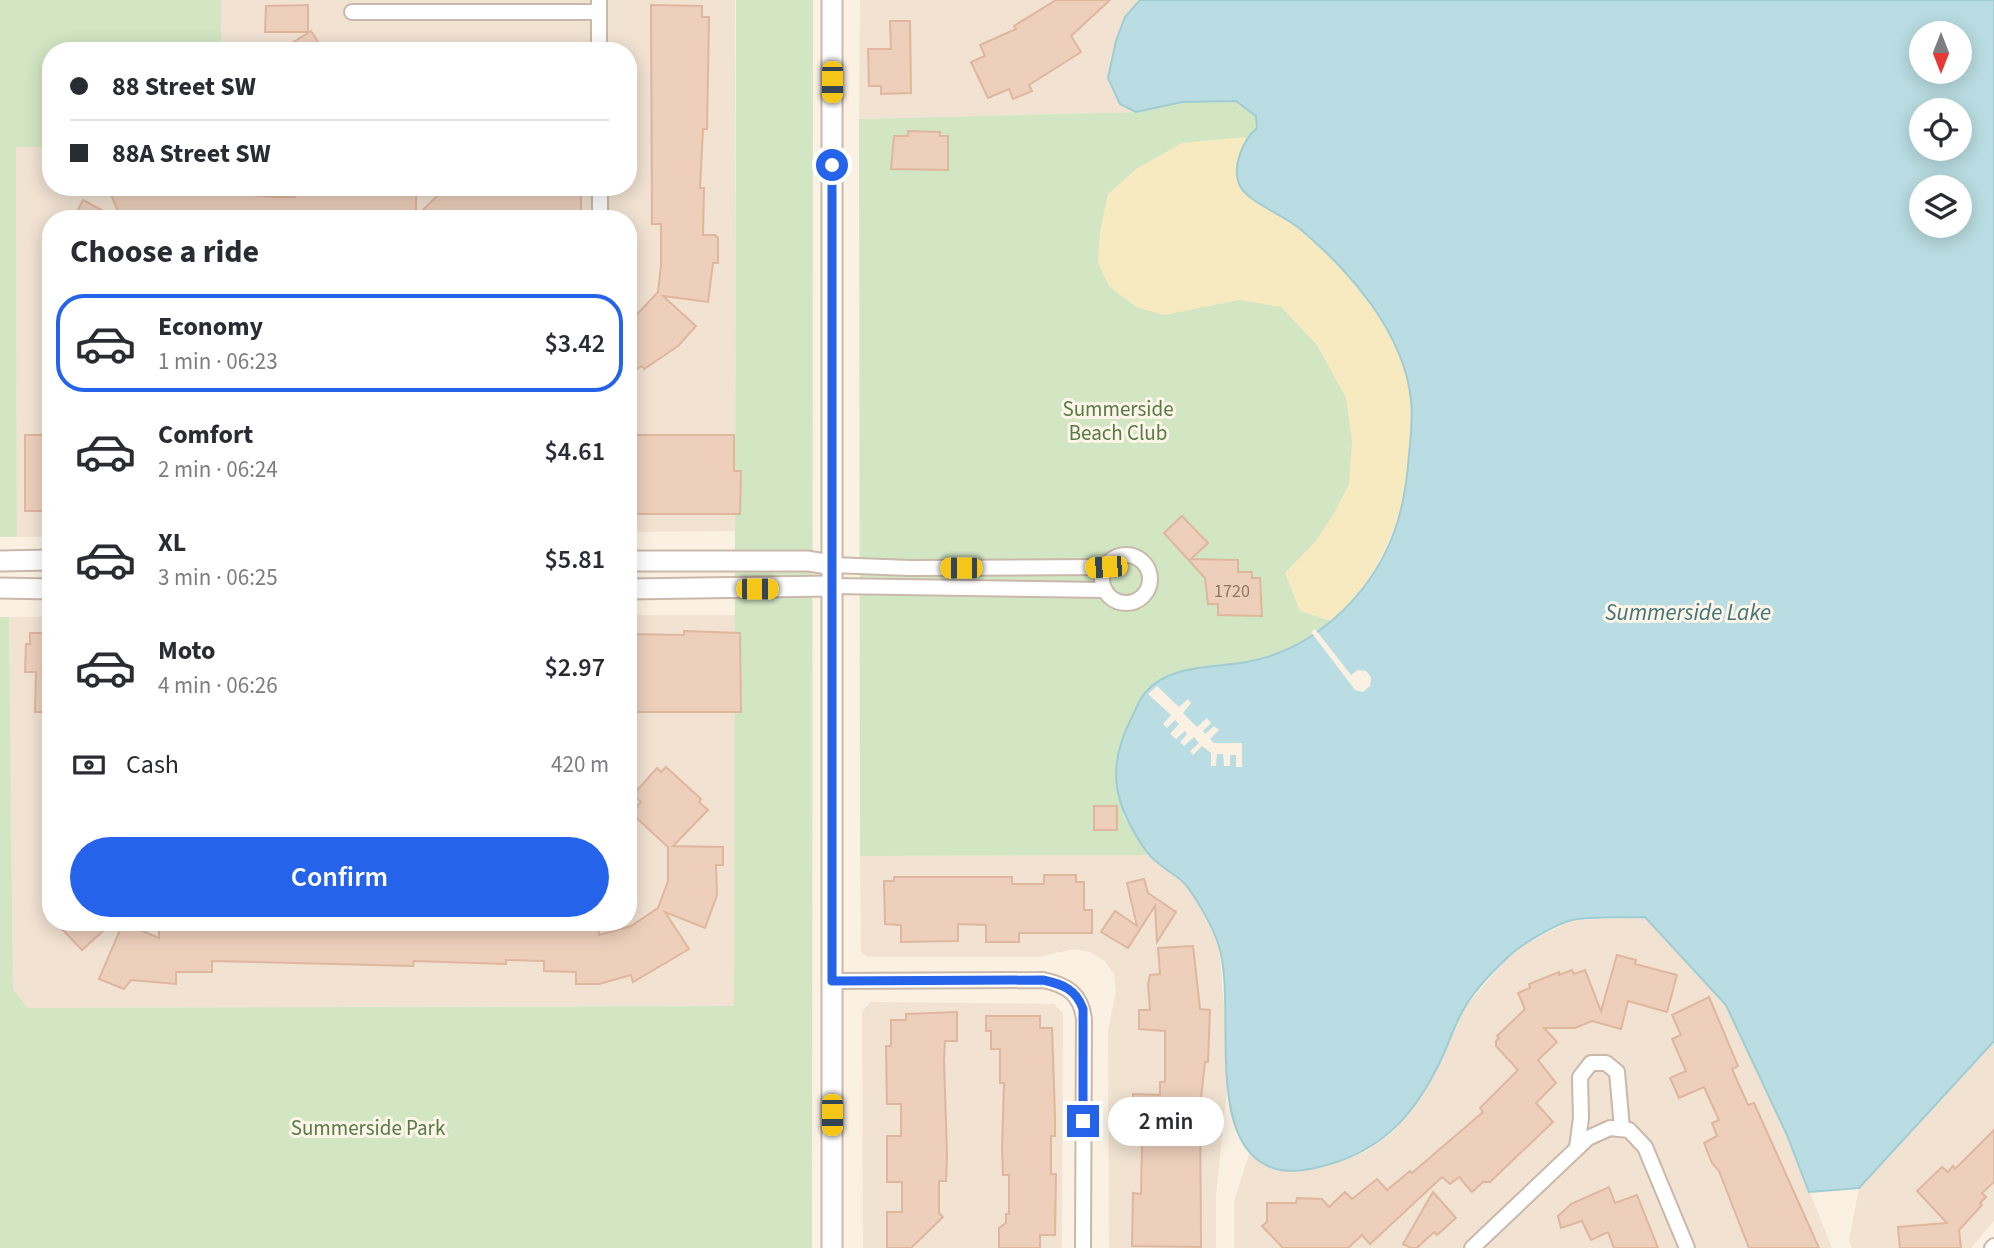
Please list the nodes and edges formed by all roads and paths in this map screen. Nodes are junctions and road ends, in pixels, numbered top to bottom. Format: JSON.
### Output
{"nodes":[{"id":1,"x":832,"y":0,"type":"edge"},
{"id":2,"x":599,"y":6,"type":"edge"},
{"id":3,"x":352,"y":12,"type":"dead end"},
{"id":4,"x":599,"y":42,"type":"edge"},
{"id":5,"x":0,"y":561,"type":"edge"},
{"id":6,"x":42,"y":561,"type":"edge"},
{"id":7,"x":637,"y":561,"type":"edge"},
{"id":8,"x":832,"y":565,"type":"junction"},
{"id":9,"x":1106,"y":567,"type":"junction"},
{"id":10,"x":832,"y":586,"type":"junction"},
{"id":11,"x":0,"y":588,"type":"edge"},
{"id":12,"x":42,"y":589,"type":"edge"},
{"id":13,"x":637,"y":589,"type":"edge"},
{"id":14,"x":1105,"y":590,"type":"junction"},
{"id":15,"x":832,"y":981,"type":"junction"},
{"id":16,"x":1622,"y":1128,"type":"junction"},
{"id":17,"x":1577,"y":1147,"type":"junction"},
{"id":18,"x":832,"y":1248,"type":"edge"},
{"id":19,"x":1083,"y":1248,"type":"edge"},
{"id":20,"x":1472,"y":1248,"type":"edge"},
{"id":21,"x":1687,"y":1248,"type":"edge"}],
"edges":[{"from":1,"to":8,"type":"street"},
{"from":2,"to":3,"type":"street"},
{"from":2,"to":4,"type":"street"},
{"from":5,"to":6,"type":"street"},
{"from":7,"to":8,"type":"street"},
{"from":8,"to":9,"type":"street"},
{"from":8,"to":10,"type":"street"},
{"from":9,"to":14,"type":"street"},
{"from":9,"to":14,"type":"street"},
{"from":10,"to":13,"type":"street"},
{"from":10,"to":14,"type":"street"},
{"from":10,"to":15,"type":"street"},
{"from":11,"to":12,"type":"street"},
{"from":15,"to":18,"type":"street"},
{"from":15,"to":19,"type":"street"},
{"from":16,"to":17,"type":"street"},
{"from":16,"to":17,"type":"street"},
{"from":16,"to":21,"type":"street"},
{"from":17,"to":20,"type":"street"}]}
